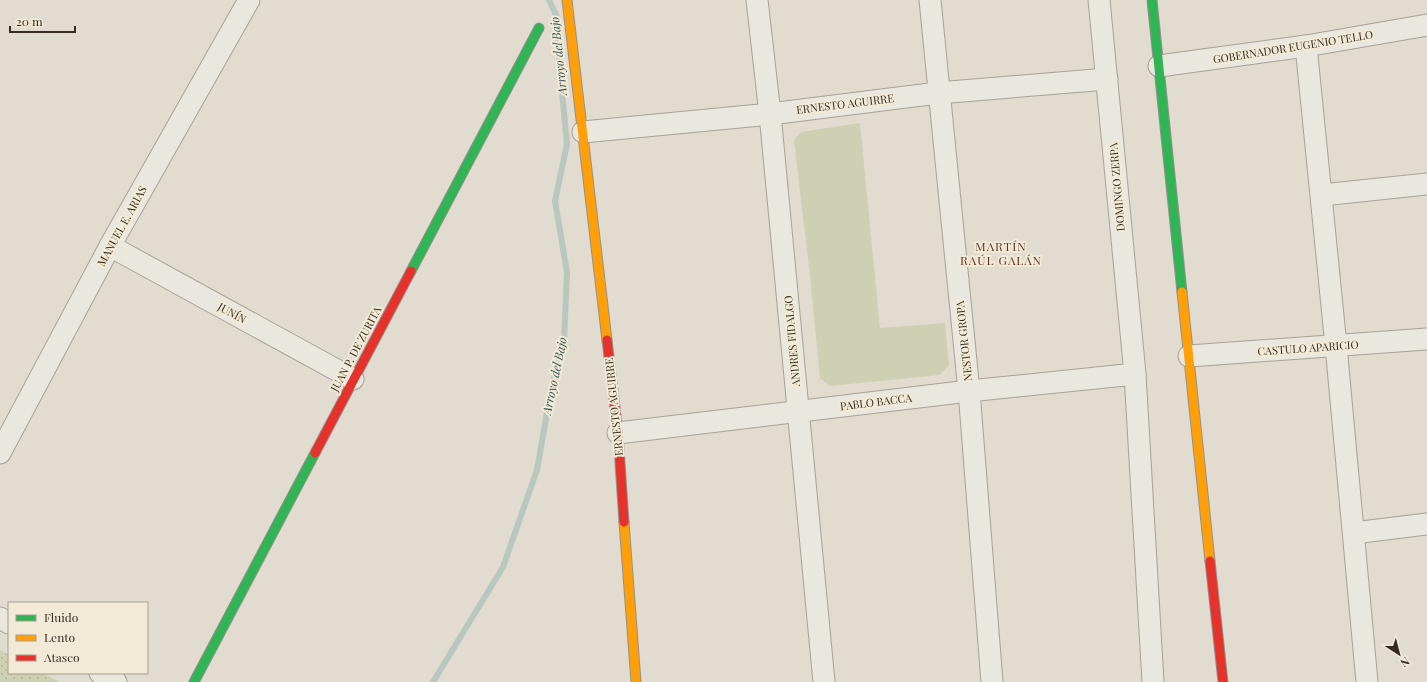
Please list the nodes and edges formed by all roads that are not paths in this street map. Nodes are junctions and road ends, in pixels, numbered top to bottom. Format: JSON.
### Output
{"nodes":[{"id":1,"x":249,"y":0,"type":"edge"},
{"id":2,"x":568,"y":0,"type":"edge"},
{"id":3,"x":757,"y":0,"type":"edge"},
{"id":4,"x":930,"y":0,"type":"edge"},
{"id":5,"x":1099,"y":0,"type":"edge"},
{"id":6,"x":1152,"y":0,"type":"edge"},
{"id":7,"x":1427,"y":25,"type":"edge"},
{"id":8,"x":539,"y":28,"type":"dead end"},
{"id":9,"x":1306,"y":46,"type":"junction"},
{"id":10,"x":1159,"y":66,"type":"junction"},
{"id":11,"x":1107,"y":79,"type":"junction"},
{"id":12,"x":938,"y":93,"type":"junction"},
{"id":13,"x":770,"y":114,"type":"junction"},
{"id":14,"x":583,"y":132,"type":"junction"},
{"id":15,"x":1427,"y":184,"type":"edge"},
{"id":16,"x":1322,"y":196,"type":"junction"},
{"id":17,"x":110,"y":246,"type":"junction"},
{"id":18,"x":1427,"y":339,"type":"edge"},
{"id":19,"x":1336,"y":346,"type":"junction"},
{"id":20,"x":1189,"y":356,"type":"junction"},
{"id":21,"x":1135,"y":374,"type":"junction"},
{"id":22,"x":353,"y":379,"type":"junction"},
{"id":23,"x":969,"y":391,"type":"junction"},
{"id":24,"x":798,"y":412,"type":"junction"},
{"id":25,"x":618,"y":433,"type":"junction"},
{"id":26,"x":0,"y":454,"type":"edge"},
{"id":27,"x":1427,"y":524,"type":"edge"},
{"id":28,"x":1354,"y":533,"type":"junction"},
{"id":29,"x":102,"y":674,"type":"edge"},
{"id":30,"x":116,"y":682,"type":"edge"},
{"id":31,"x":194,"y":682,"type":"edge"},
{"id":32,"x":636,"y":682,"type":"edge"},
{"id":33,"x":824,"y":682,"type":"edge"},
{"id":34,"x":992,"y":682,"type":"edge"},
{"id":35,"x":1153,"y":682,"type":"edge"},
{"id":36,"x":1224,"y":682,"type":"edge"},
{"id":37,"x":1367,"y":682,"type":"edge"}],
"edges":[{"from":1,"to":17,"type":"street","name":"MANUEL E. ARIAS"},
{"from":2,"to":14,"type":"street","name":"ERNESTO AGUIRRE"},
{"from":3,"to":13,"type":"street","name":"ANDRES FIDALGO"},
{"from":4,"to":12,"type":"street","name":"NESTOR GROPA"},
{"from":5,"to":11,"type":"street","name":"DOMINGO ZERPA"},
{"from":6,"to":10,"type":"street"},
{"from":7,"to":9,"type":"street","name":"GOBERNADOR EUGENIO TELLO"},
{"from":8,"to":22,"type":"street","name":"JUAN P. DE ZURITA"},
{"from":9,"to":10,"type":"street","name":"GOBERNADOR EUGENIO TELLO"},
{"from":9,"to":16,"type":"street"},
{"from":10,"to":20,"type":"street"},
{"from":11,"to":12,"type":"street","name":"ERNESTO AGUIRRE"},
{"from":11,"to":21,"type":"street","name":"DOMINGO ZERPA"},
{"from":12,"to":13,"type":"street","name":"ERNESTO AGUIRRE"},
{"from":12,"to":23,"type":"street","name":"NESTOR GROPA"},
{"from":13,"to":14,"type":"street","name":"ERNESTO AGUIRRE"},
{"from":13,"to":24,"type":"street","name":"ANDRES FIDALGO"},
{"from":14,"to":25,"type":"street","name":"ERNESTO AGUIRRE"},
{"from":15,"to":16,"type":"street"},
{"from":16,"to":19,"type":"street"},
{"from":17,"to":22,"type":"street","name":"JUNÍN"},
{"from":17,"to":26,"type":"street","name":"MANUEL E. ARIAS"},
{"from":18,"to":19,"type":"street","name":"CASTULO APARICIO"},
{"from":19,"to":20,"type":"street","name":"CASTULO APARICIO"},
{"from":19,"to":28,"type":"street"},
{"from":20,"to":36,"type":"street"},
{"from":21,"to":23,"type":"street","name":"PABLO BACCA"},
{"from":21,"to":35,"type":"street","name":"DOMINGO ZERPA"},
{"from":22,"to":31,"type":"street","name":"JUAN P. DE ZURITA"},
{"from":23,"to":24,"type":"street","name":"PABLO BACCA"},
{"from":23,"to":34,"type":"street","name":"NESTOR GROPA"},
{"from":24,"to":25,"type":"street","name":"PABLO BACCA"},
{"from":24,"to":33,"type":"street","name":"ANDRES FIDALGO"},
{"from":25,"to":32,"type":"street","name":"ERNESTO AGUIRRE"},
{"from":27,"to":28,"type":"street"},
{"from":28,"to":37,"type":"street"},
{"from":29,"to":30,"type":"street"}]}
